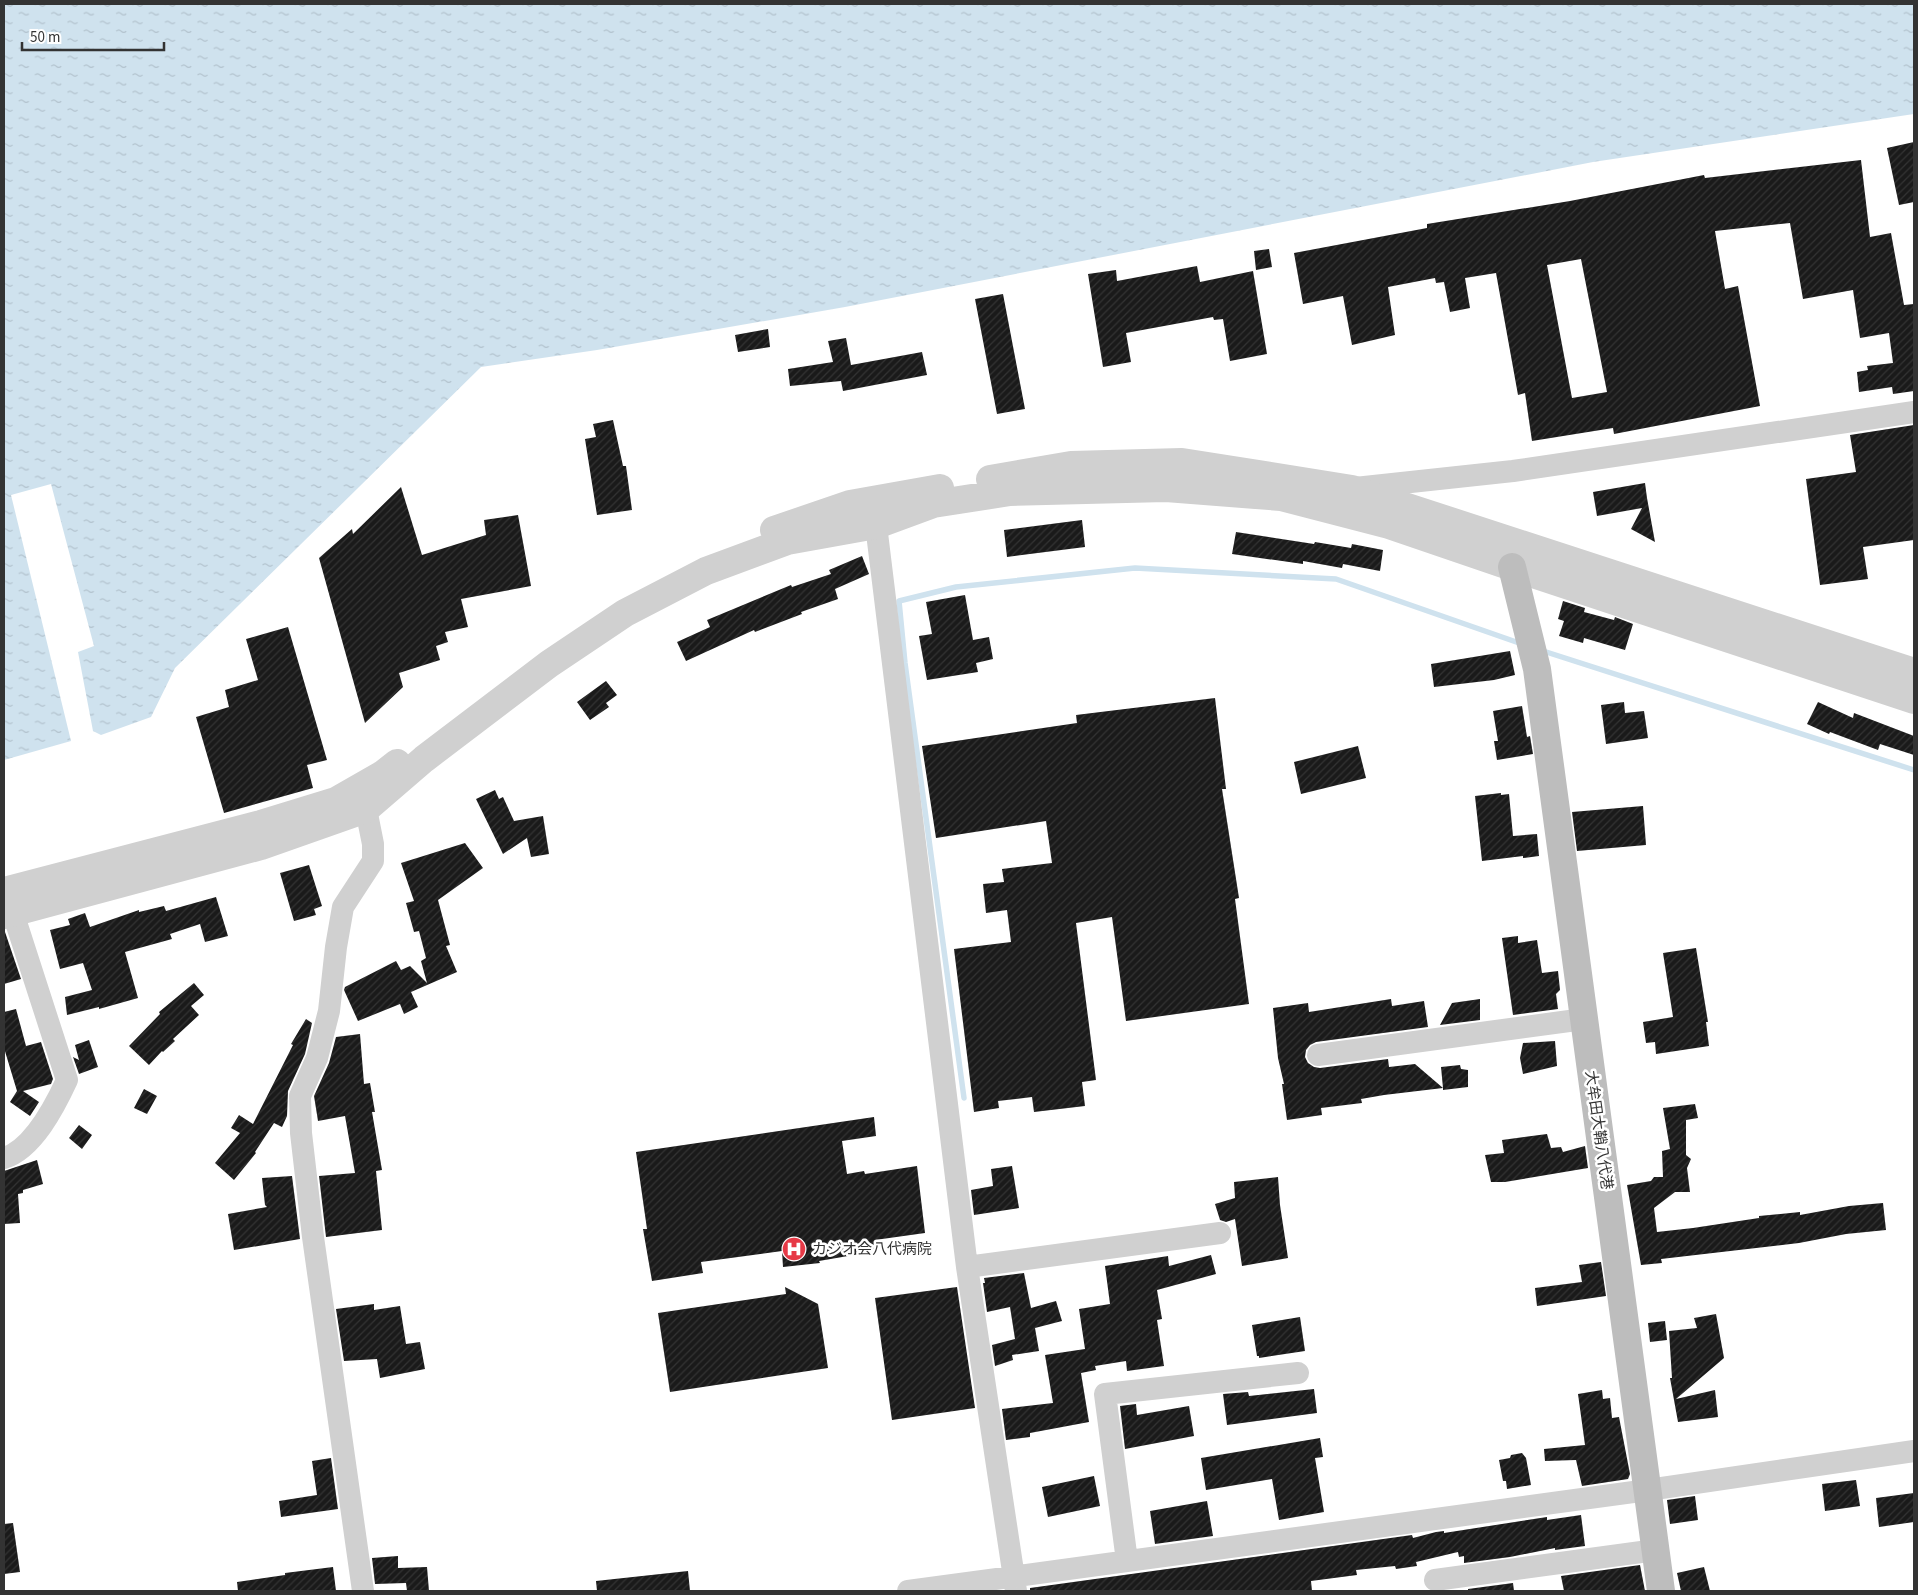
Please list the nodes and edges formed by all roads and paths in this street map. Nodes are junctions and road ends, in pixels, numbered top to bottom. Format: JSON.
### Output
{"nodes":[{"id":1,"x":1914,"y":412,"type":"edge"},
{"id":2,"x":1352,"y":489,"type":"junction"},
{"id":3,"x":1281,"y":497,"type":"junction"},
{"id":4,"x":876,"y":525,"type":"junction"},
{"id":5,"x":1512,"y":567,"type":"junction"},
{"id":6,"x":1914,"y":672,"type":"edge"},
{"id":7,"x":1914,"y":700,"type":"edge"},
{"id":8,"x":366,"y":809,"type":"junction"},
{"id":9,"x":7,"y":906,"type":"edge"},
{"id":10,"x":1584,"y":1019,"type":"junction"},
{"id":11,"x":1318,"y":1055,"type":"dead end"},
{"id":12,"x":4,"y":1158,"type":"edge"},
{"id":13,"x":1220,"y":1233,"type":"dead end"},
{"id":14,"x":967,"y":1267,"type":"junction"},
{"id":15,"x":1298,"y":1373,"type":"dead end"},
{"id":16,"x":1914,"y":1451,"type":"edge"},
{"id":17,"x":1648,"y":1490,"type":"junction"},
{"id":18,"x":1656,"y":1550,"type":"junction"},
{"id":19,"x":1127,"y":1561,"type":"junction"},
{"id":20,"x":1435,"y":1580,"type":"dead end"},
{"id":21,"x":1014,"y":1584,"type":"edge"},
{"id":22,"x":363,"y":1591,"type":"edge"},
{"id":23,"x":908,"y":1591,"type":"edge"},
{"id":24,"x":1661,"y":1591,"type":"edge"}],
"edges":[{"from":1,"to":2,"type":"street"},
{"from":2,"to":3,"type":"street"},
{"from":2,"to":6,"type":"street"},
{"from":2,"to":9,"type":"street"},
{"from":3,"to":4,"type":"street"},
{"from":3,"to":5,"type":"street"},
{"from":4,"to":8,"type":"street"},
{"from":4,"to":14,"type":"street"},
{"from":5,"to":7,"type":"street"},
{"from":5,"to":10,"type":"main road","name":"大牟田大鞘八代港"},
{"from":8,"to":9,"type":"street"},
{"from":8,"to":22,"type":"street"},
{"from":9,"to":12,"type":"street"},
{"from":10,"to":11,"type":"street"},
{"from":10,"to":17,"type":"main road","name":"大牟田大鞘八代港"},
{"from":13,"to":14,"type":"street"},
{"from":14,"to":21,"type":"street"},
{"from":15,"to":19,"type":"street"},
{"from":16,"to":17,"type":"street"},
{"from":17,"to":18,"type":"main road","name":"大牟田大鞘八代港"},
{"from":17,"to":19,"type":"street"},
{"from":18,"to":20,"type":"street"},
{"from":18,"to":24,"type":"main road","name":"大牟田大鞘八代港"},
{"from":19,"to":21,"type":"street"},
{"from":21,"to":23,"type":"street"}]}
